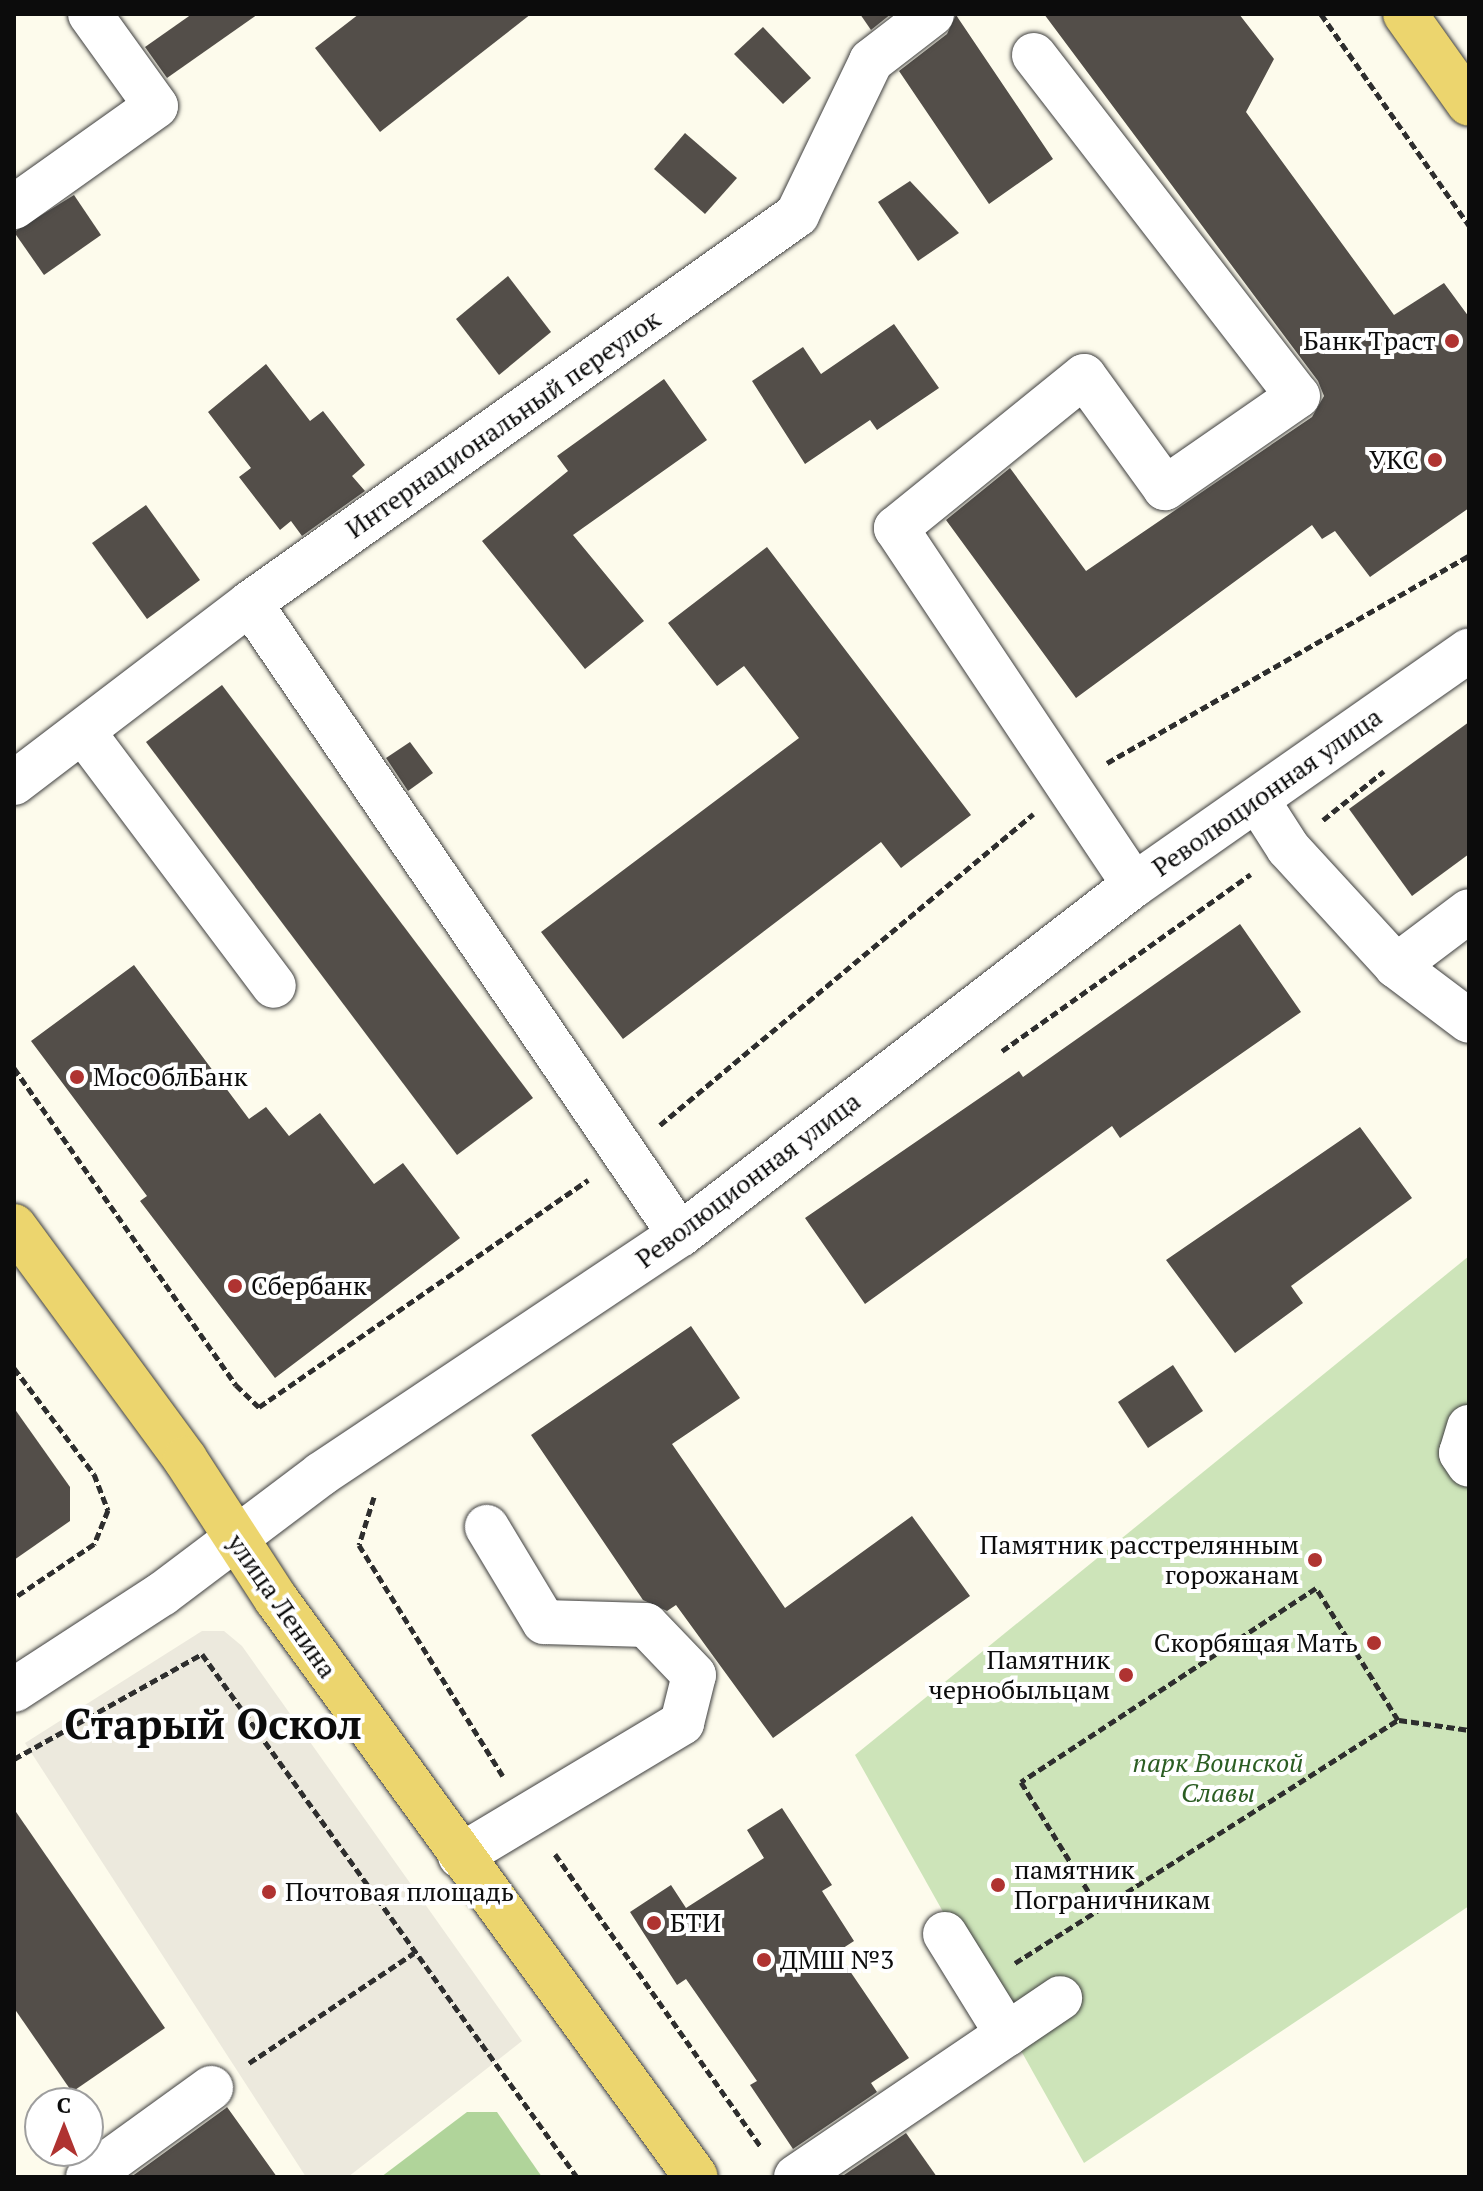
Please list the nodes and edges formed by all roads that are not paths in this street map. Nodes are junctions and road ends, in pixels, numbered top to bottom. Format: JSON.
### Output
{"nodes":[{"id":1,"x":90,"y":14,"type":"edge"},
{"id":2,"x":932,"y":14,"type":"edge"},
{"id":3,"x":1405,"y":14,"type":"edge"},
{"id":4,"x":1034,"y":55,"type":"dead end"},
{"id":5,"x":1469,"y":104,"type":"edge"},
{"id":6,"x":14,"y":207,"type":"edge"},
{"id":7,"x":250,"y":603,"type":"junction"},
{"id":8,"x":1469,"y":650,"type":"edge"},
{"id":9,"x":84,"y":733,"type":"junction"},
{"id":10,"x":14,"y":783,"type":"edge"},
{"id":11,"x":1258,"y":801,"type":"junction"},
{"id":12,"x":1134,"y":885,"type":"junction"},
{"id":13,"x":1469,"y":911,"type":"edge"},
{"id":14,"x":1396,"y":966,"type":"junction"},
{"id":15,"x":274,"y":986,"type":"dead end"},
{"id":16,"x":1469,"y":1021,"type":"edge"},
{"id":17,"x":14,"y":1226,"type":"edge"},
{"id":18,"x":680,"y":1235,"type":"junction"},
{"id":19,"x":1469,"y":1427,"type":"edge"},
{"id":20,"x":1469,"y":1465,"type":"edge"},
{"id":21,"x":487,"y":1527,"type":"dead end"},
{"id":22,"x":235,"y":1540,"type":"junction"},
{"id":23,"x":14,"y":1690,"type":"edge"},
{"id":24,"x":460,"y":1856,"type":"junction"},
{"id":25,"x":945,"y":1934,"type":"dead end"},
{"id":26,"x":1060,"y":1998,"type":"dead end"},
{"id":27,"x":1007,"y":2034,"type":"junction"},
{"id":28,"x":211,"y":2088,"type":"road end"},
{"id":29,"x":780,"y":2164,"type":"edge"},
{"id":30,"x":88,"y":2177,"type":"edge"},
{"id":31,"x":696,"y":2177,"type":"edge"}],
"edges":[{"from":1,"to":6,"type":"street"},
{"from":2,"to":7,"type":"street","name":"Интернациональный переулок"},
{"from":3,"to":5,"type":"main road"},
{"from":4,"to":12,"type":"street"},
{"from":7,"to":9,"type":"street","name":"Интернациональный переулок"},
{"from":7,"to":18,"type":"street"},
{"from":8,"to":11,"type":"street","name":"Революционная улица"},
{"from":9,"to":10,"type":"street","name":"Интернациональный переулок"},
{"from":9,"to":15,"type":"street"},
{"from":11,"to":12,"type":"street","name":"Революционная улица"},
{"from":11,"to":14,"type":"street"},
{"from":12,"to":18,"type":"street","name":"Революционная улица"},
{"from":13,"to":14,"type":"street"},
{"from":14,"to":16,"type":"street"},
{"from":17,"to":22,"type":"main road","name":"улица Ленина"},
{"from":18,"to":22,"type":"street","name":"Революционная улица"},
{"from":19,"to":20,"type":"street"},
{"from":21,"to":24,"type":"street"},
{"from":22,"to":23,"type":"street","name":"Революционная улица"},
{"from":22,"to":24,"type":"main road","name":"улица Ленина"},
{"from":24,"to":31,"type":"main road","name":"улица Ленина"},
{"from":25,"to":27,"type":"street"},
{"from":26,"to":27,"type":"street"},
{"from":27,"to":29,"type":"street"},
{"from":28,"to":30,"type":"street"}]}
